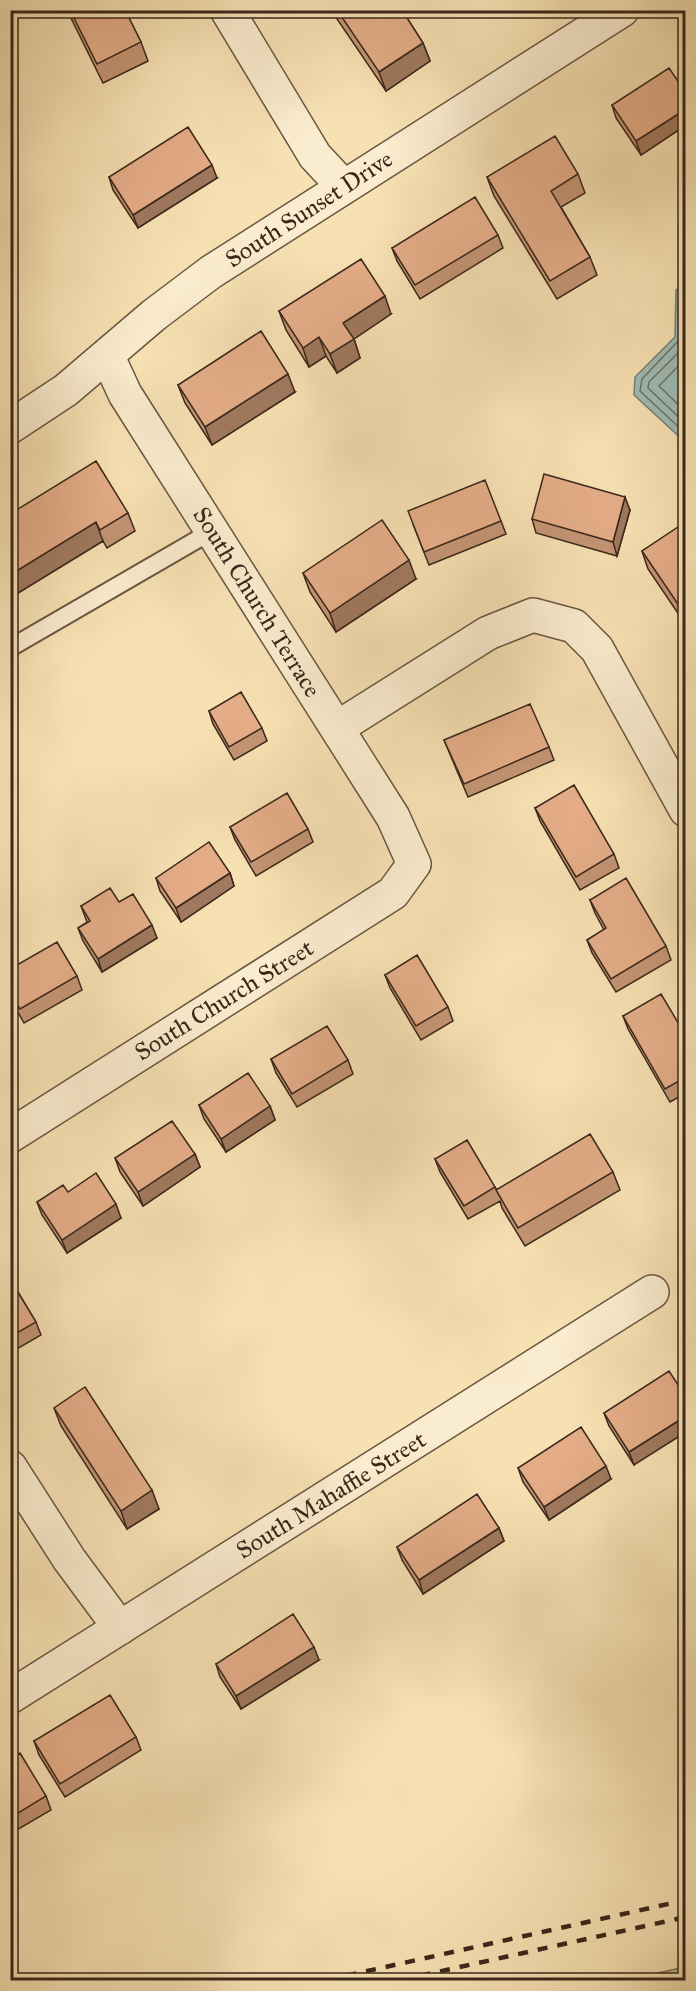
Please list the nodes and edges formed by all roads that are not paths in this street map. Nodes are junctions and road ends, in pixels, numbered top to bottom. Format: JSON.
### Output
{"nodes":[{"id":1,"x":227,"y":10,"type":"edge"},
{"id":2,"x":622,"y":10,"type":"edge"},
{"id":3,"x":343,"y":186,"type":"junction"},
{"id":4,"x":107,"y":355,"type":"junction"},
{"id":5,"x":10,"y":428,"type":"edge"},
{"id":6,"x":212,"y":531,"type":"junction"},
{"id":7,"x":10,"y":648,"type":"edge"},
{"id":8,"x":338,"y":728,"type":"junction"},
{"id":9,"x":686,"y":810,"type":"edge"},
{"id":10,"x":407,"y":849,"type":"joint"},
{"id":11,"x":10,"y":1136,"type":"edge"},
{"id":12,"x":652,"y":1292,"type":"dead end"},
{"id":13,"x":10,"y":1467,"type":"edge"},
{"id":14,"x":120,"y":1628,"type":"junction"},
{"id":15,"x":10,"y":1697,"type":"edge"}],
"edges":[{"from":1,"to":3,"type":"street"},
{"from":2,"to":3,"type":"street","name":"South Sunset Drive"},
{"from":3,"to":4,"type":"street","name":"South Sunset Drive"},
{"from":4,"to":5,"type":"street","name":"South Sunset Drive"},
{"from":4,"to":6,"type":"street","name":"South Church Terrace"},
{"from":6,"to":7,"type":"lane"},
{"from":6,"to":8,"type":"street","name":"South Church Terrace"},
{"from":8,"to":9,"type":"street"},
{"from":8,"to":10,"type":"street","name":"South Church Terrace"},
{"from":10,"to":11,"type":"street","name":"South Church Street"},
{"from":12,"to":14,"type":"street","name":"South Mahaffie Street"},
{"from":13,"to":14,"type":"street"},
{"from":14,"to":15,"type":"street","name":"South Mahaffie Street"}]}
